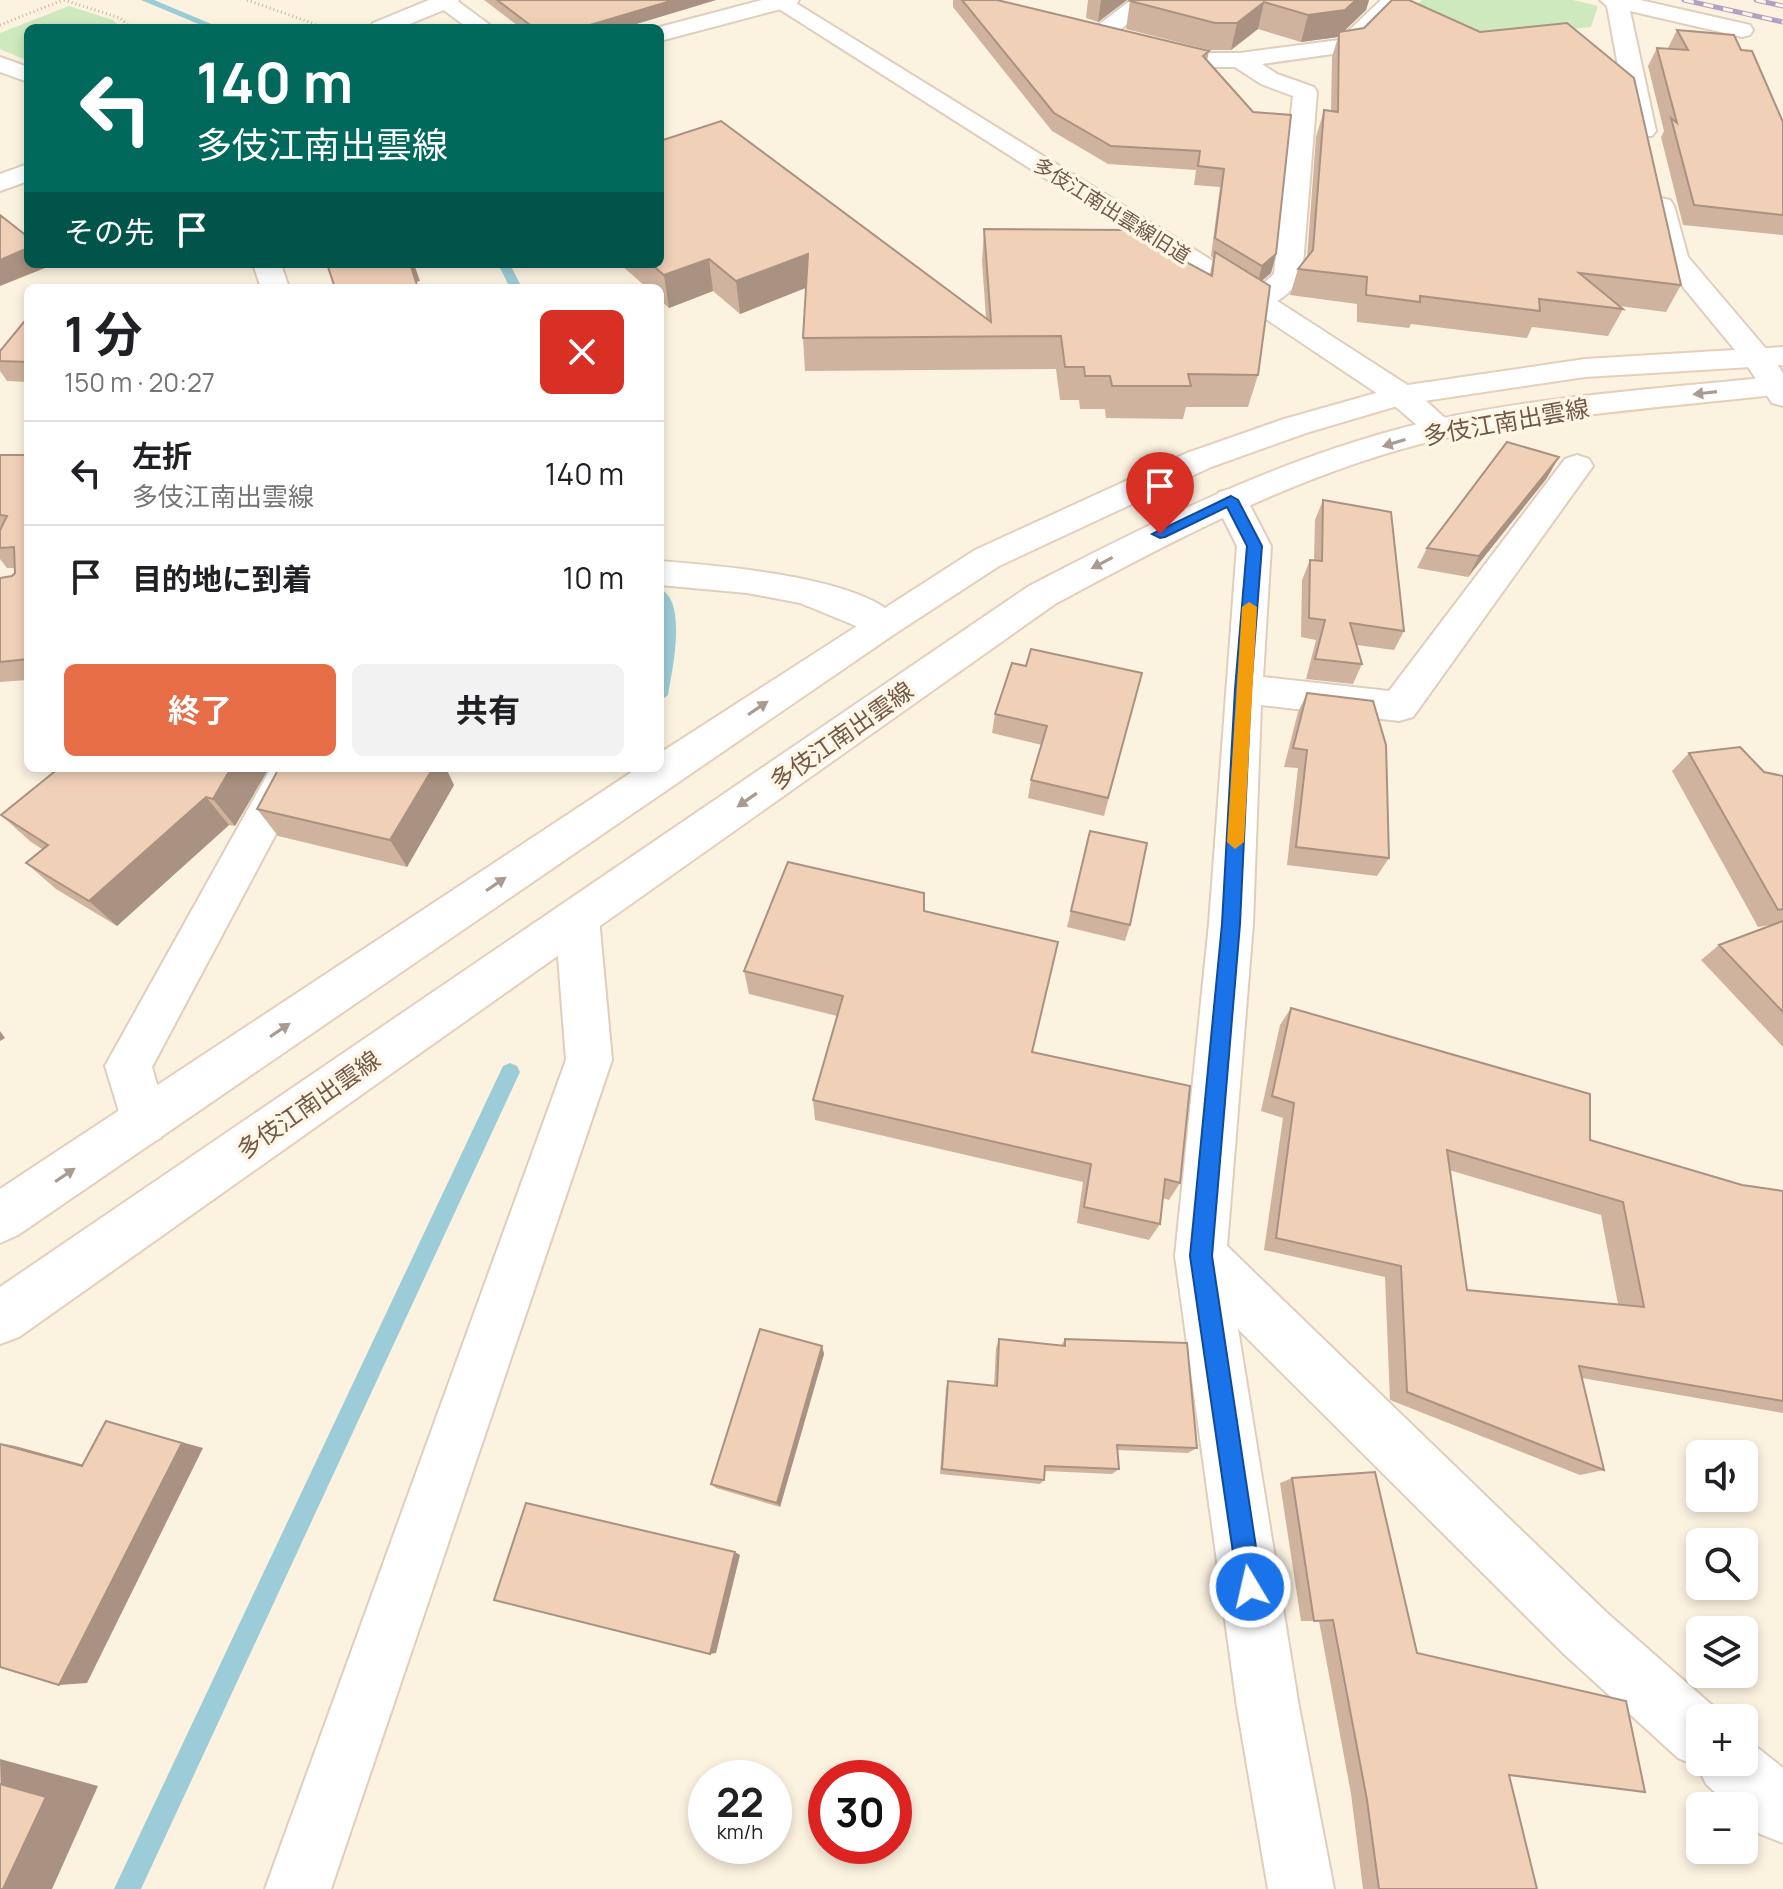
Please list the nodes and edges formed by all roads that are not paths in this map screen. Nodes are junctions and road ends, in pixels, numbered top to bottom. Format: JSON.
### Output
{"nodes":[{"id":1,"x":444,"y":0,"type":"edge"},
{"id":2,"x":1145,"y":0,"type":"edge"},
{"id":3,"x":1394,"y":0,"type":"edge"},
{"id":4,"x":1615,"y":0,"type":"edge"},
{"id":5,"x":782,"y":1,"type":"edge"},
{"id":6,"x":390,"y":24,"type":"edge"},
{"id":7,"x":477,"y":24,"type":"edge"},
{"id":8,"x":1074,"y":27,"type":"edge"},
{"id":9,"x":1742,"y":30,"type":"dead end"},
{"id":10,"x":664,"y":33,"type":"edge"},
{"id":11,"x":1101,"y":34,"type":"junction"},
{"id":12,"x":1240,"y":60,"type":"junction"},
{"id":13,"x":0,"y":64,"type":"edge"},
{"id":14,"x":24,"y":73,"type":"edge"},
{"id":15,"x":1649,"y":156,"type":"edge"},
{"id":16,"x":24,"y":174,"type":"edge"},
{"id":17,"x":0,"y":183,"type":"edge"},
{"id":18,"x":1656,"y":185,"type":"edge"},
{"id":19,"x":1258,"y":301,"type":"junction"},
{"id":20,"x":1776,"y":375,"type":"edge"},
{"id":21,"x":1401,"y":395,"type":"junction"},
{"id":22,"x":1441,"y":429,"type":"junction"},
{"id":23,"x":1577,"y":466,"type":"dead end"},
{"id":24,"x":1231,"y":500,"type":"junction"},
{"id":25,"x":664,"y":573,"type":"edge"},
{"id":26,"x":883,"y":624,"type":"junction"},
{"id":27,"x":1243,"y":689,"type":"junction"},
{"id":28,"x":289,"y":772,"type":"edge"},
{"id":29,"x":663,"y":772,"type":"edge"},
{"id":30,"x":664,"y":772,"type":"edge"},
{"id":31,"x":577,"y":918,"type":"junction"},
{"id":32,"x":144,"y":1122,"type":"junction"},
{"id":33,"x":0,"y":1218,"type":"edge"},
{"id":34,"x":1201,"y":1256,"type":"junction"},
{"id":35,"x":0,"y":1318,"type":"edge"},
{"id":36,"x":1686,"y":1723,"type":"edge"},
{"id":37,"x":1744,"y":1776,"type":"edge"},
{"id":38,"x":1783,"y":1811,"type":"edge"},
{"id":39,"x":298,"y":1889,"type":"edge"},
{"id":40,"x":1301,"y":1889,"type":"edge"}],
"edges":[{"from":1,"to":6,"type":"street"},
{"from":1,"to":7,"type":"street"},
{"from":2,"to":11,"type":"street"},
{"from":3,"to":12,"type":"street"},
{"from":4,"to":9,"type":"street"},
{"from":4,"to":15,"type":"street"},
{"from":5,"to":10,"type":"street"},
{"from":5,"to":19,"type":"street","name":"多伎江南出雲線旧道"},
{"from":8,"to":11,"type":"street"},
{"from":11,"to":12,"type":"street"},
{"from":12,"to":19,"type":"street"},
{"from":13,"to":14,"type":"street"},
{"from":16,"to":17,"type":"street"},
{"from":18,"to":20,"type":"street"},
{"from":19,"to":21,"type":"street","name":"多伎江南出雲線旧道"},
{"from":20,"to":21,"type":"street","name":"多伎江南出雲線"},
{"from":20,"to":22,"type":"street","name":"多伎江南出雲線","one_way":true},
{"from":21,"to":22,"type":"street","name":"多伎江南出雲線旧道"},
{"from":21,"to":26,"type":"street","name":"多伎江南出雲線"},
{"from":22,"to":24,"type":"street","name":"多伎江南出雲線","one_way":true},
{"from":23,"to":27,"type":"street"},
{"from":24,"to":27,"type":"street"},
{"from":24,"to":31,"type":"street","name":"多伎江南出雲線","one_way":true},
{"from":25,"to":26,"type":"street"},
{"from":30,"to":26,"type":"street","name":"多伎江南出雲線","one_way":true},
{"from":27,"to":34,"type":"street"},
{"from":28,"to":32,"type":"street"},
{"from":32,"to":29,"type":"street","name":"多伎江南出雲線","one_way":true},
{"from":31,"to":35,"type":"street","name":"多伎江南出雲線"},
{"from":31,"to":39,"type":"street"},
{"from":33,"to":32,"type":"street","name":"多伎江南出雲線","one_way":true},
{"from":34,"to":36,"type":"street"},
{"from":34,"to":40,"type":"street"},
{"from":37,"to":38,"type":"street"}]}
